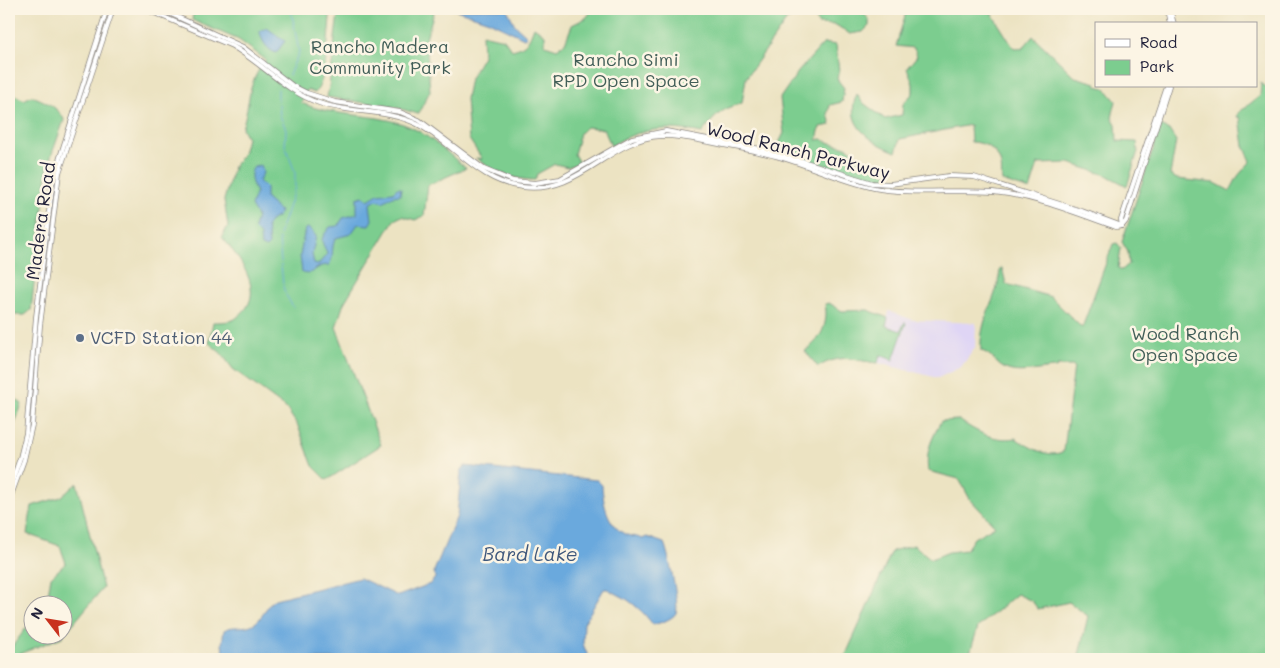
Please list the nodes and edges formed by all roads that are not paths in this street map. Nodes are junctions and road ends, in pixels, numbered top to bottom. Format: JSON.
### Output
{"nodes":[{"id":1,"x":107,"y":9,"type":"edge"},
{"id":2,"x":113,"y":9,"type":"edge"},
{"id":3,"x":145,"y":9,"type":"edge"},
{"id":4,"x":160,"y":9,"type":"edge"},
{"id":5,"x":1169,"y":9,"type":"edge"},
{"id":6,"x":1172,"y":22,"type":"edge"},
{"id":7,"x":1167,"y":88,"type":"edge"},
{"id":8,"x":1122,"y":226,"type":"junction"},
{"id":9,"x":9,"y":490,"type":"edge"},
{"id":10,"x":9,"y":501,"type":"edge"}],
"edges":[{"from":1,"to":9,"type":"main road","name":"Madera Road"},
{"from":2,"to":10,"type":"main road","name":"Madera Road"},
{"from":3,"to":8,"type":"main road","name":"Wood Ranch Parkway"},
{"from":4,"to":8,"type":"main road","name":"Wood Ranch Parkway"},
{"from":5,"to":6,"type":"main road"},
{"from":7,"to":8,"type":"main road"}]}
